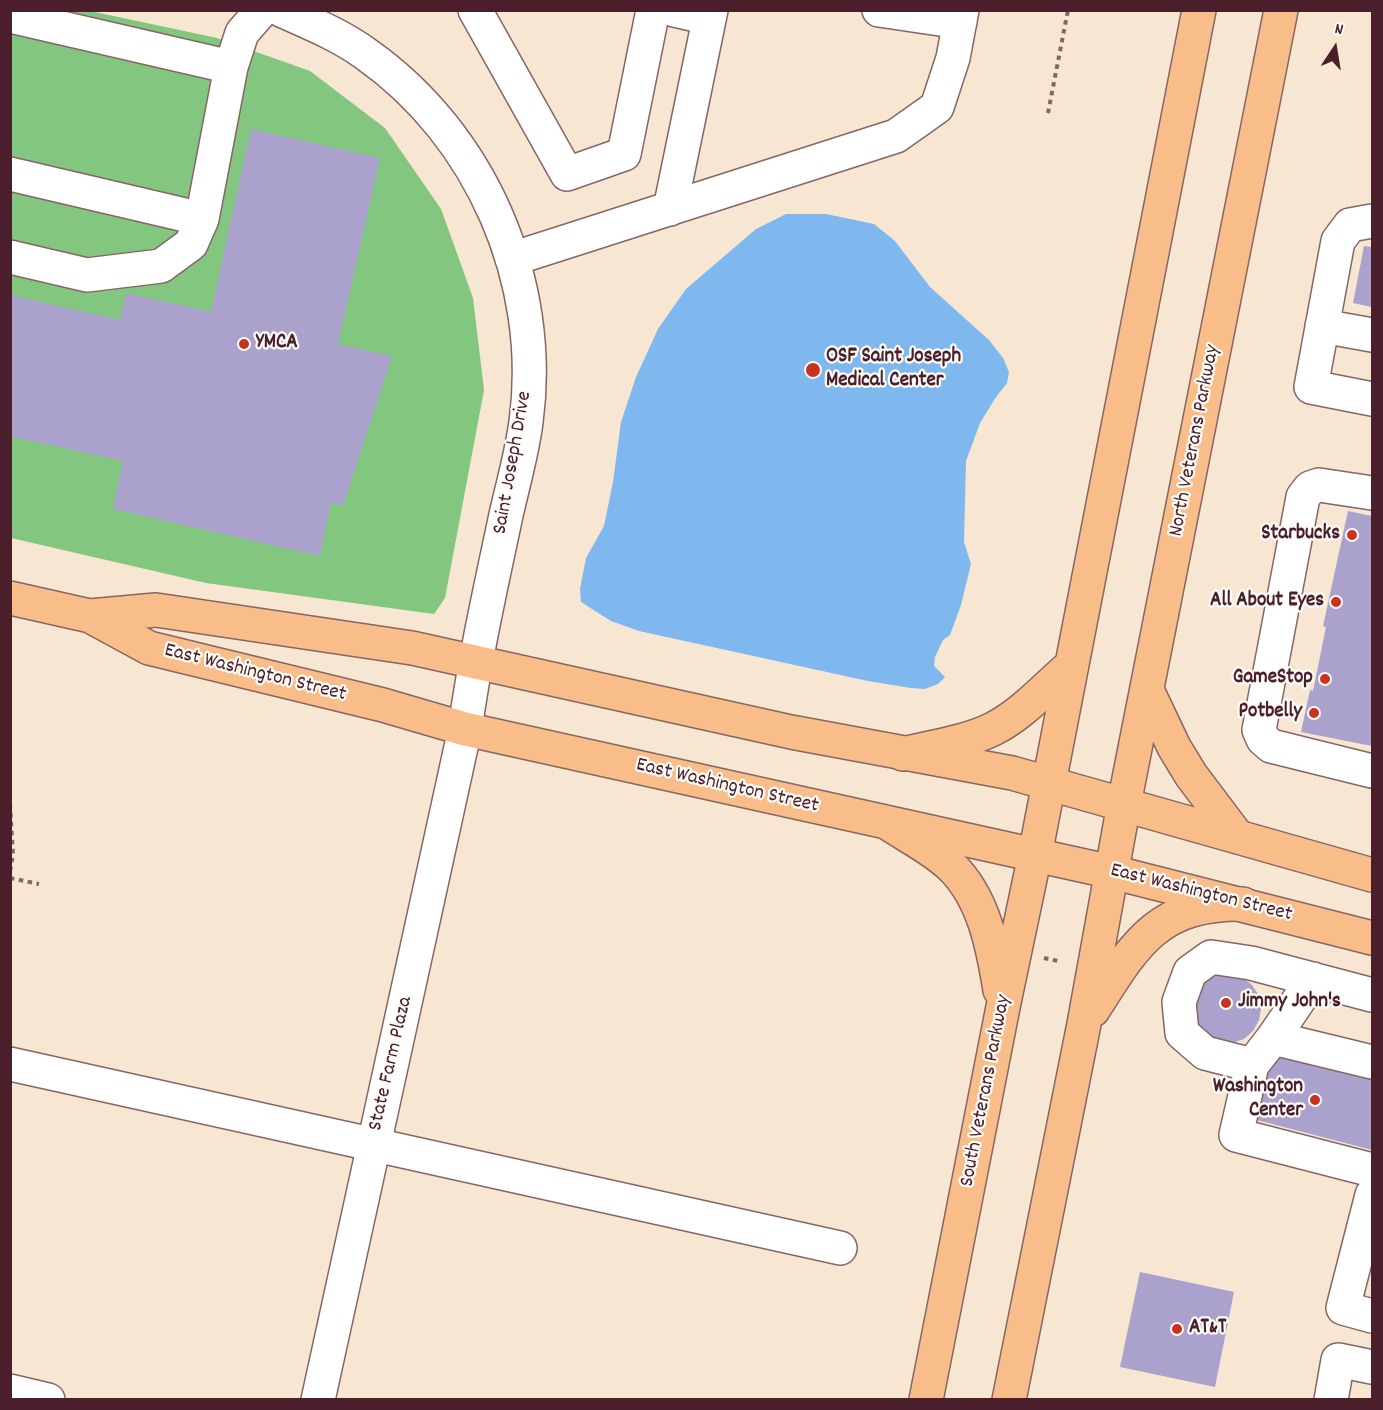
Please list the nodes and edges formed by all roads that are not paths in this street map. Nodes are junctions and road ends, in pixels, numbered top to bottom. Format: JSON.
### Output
{"nodes":[{"id":1,"x":262,"y":10,"type":"edge"},
{"id":2,"x":281,"y":10,"type":"edge"},
{"id":3,"x":475,"y":10,"type":"edge"},
{"id":4,"x":653,"y":10,"type":"edge"},
{"id":5,"x":674,"y":10,"type":"edge"},
{"id":6,"x":879,"y":10,"type":"edge"},
{"id":7,"x":1199,"y":10,"type":"edge"},
{"id":8,"x":1281,"y":10,"type":"edge"},
{"id":9,"x":710,"y":14,"type":"edge"},
{"id":10,"x":10,"y":16,"type":"edge"},
{"id":11,"x":961,"y":16,"type":"edge"},
{"id":12,"x":231,"y":67,"type":"junction"},
{"id":13,"x":10,"y":174,"type":"edge"},
{"id":14,"x":670,"y":209,"type":"junction"},
{"id":15,"x":202,"y":219,"type":"junction"},
{"id":16,"x":1372,"y":221,"type":"edge"},
{"id":17,"x":10,"y":257,"type":"edge"},
{"id":18,"x":512,"y":259,"type":"junction"},
{"id":19,"x":1322,"y":326,"type":"junction"},
{"id":20,"x":1372,"y":335,"type":"edge"},
{"id":21,"x":1372,"y":399,"type":"edge"},
{"id":22,"x":1372,"y":493,"type":"edge"},
{"id":23,"x":10,"y":598,"type":"edge"},
{"id":24,"x":90,"y":616,"type":"junction"},
{"id":25,"x":475,"y":662,"type":"junction"},
{"id":26,"x":1072,"y":664,"type":"junction"},
{"id":27,"x":1147,"y":690,"type":"junction"},
{"id":28,"x":465,"y":729,"type":"junction"},
{"id":29,"x":903,"y":754,"type":"junction"},
{"id":30,"x":1372,"y":771,"type":"edge"},
{"id":31,"x":1049,"y":783,"type":"junction"},
{"id":32,"x":1124,"y":804,"type":"junction"},
{"id":33,"x":889,"y":824,"type":"junction"},
{"id":34,"x":1237,"y":836,"type":"junction"},
{"id":35,"x":1035,"y":855,"type":"junction"},
{"id":36,"x":1112,"y":872,"type":"junction"},
{"id":37,"x":1372,"y":874,"type":"edge"},
{"id":38,"x":1243,"y":904,"type":"junction"},
{"id":39,"x":1372,"y":938,"type":"edge"},
{"id":40,"x":1313,"y":980,"type":"junction"},
{"id":41,"x":1372,"y":995,"type":"edge"},
{"id":42,"x":1003,"y":1007,"type":"junction"},
{"id":43,"x":1084,"y":1024,"type":"junction"},
{"id":44,"x":1273,"y":1038,"type":"junction"},
{"id":45,"x":1372,"y":1062,"type":"edge"},
{"id":46,"x":10,"y":1064,"type":"edge"},
{"id":47,"x":1252,"y":1065,"type":"junction"},
{"id":48,"x":374,"y":1144,"type":"junction"},
{"id":49,"x":1372,"y":1170,"type":"edge"},
{"id":50,"x":1372,"y":1195,"type":"edge"},
{"id":51,"x":840,"y":1248,"type":"dead end"},
{"id":52,"x":1372,"y":1316,"type":"edge"},
{"id":53,"x":1372,"y":1367,"type":"edge"},
{"id":54,"x":10,"y":1391,"type":"edge"},
{"id":55,"x":48,"y":1400,"type":"edge"},
{"id":56,"x":318,"y":1400,"type":"edge"},
{"id":57,"x":926,"y":1400,"type":"edge"},
{"id":58,"x":1010,"y":1400,"type":"edge"},
{"id":59,"x":1331,"y":1400,"type":"edge"}],
"edges":[{"from":1,"to":12,"type":"street"},
{"from":2,"to":18,"type":"street","name":"Saint Joseph Drive"},
{"from":3,"to":4,"type":"street"},
{"from":5,"to":9,"type":"street"},
{"from":6,"to":11,"type":"street"},
{"from":7,"to":26,"type":"main road"},
{"from":8,"to":27,"type":"main road","name":"North Veterans Parkway"},
{"from":9,"to":14,"type":"street"},
{"from":10,"to":12,"type":"street"},
{"from":11,"to":14,"type":"street"},
{"from":12,"to":15,"type":"street"},
{"from":13,"to":15,"type":"street"},
{"from":14,"to":18,"type":"street"},
{"from":15,"to":17,"type":"street"},
{"from":16,"to":19,"type":"street"},
{"from":18,"to":25,"type":"street","name":"Saint Joseph Drive"},
{"from":19,"to":20,"type":"street"},
{"from":19,"to":21,"type":"street"},
{"from":22,"to":30,"type":"street"},
{"from":23,"to":24,"type":"main road","name":"East Washington Street"},
{"from":24,"to":25,"type":"main road","name":"East Washington Street"},
{"from":24,"to":28,"type":"main road","name":"East Washington Street"},
{"from":25,"to":28,"type":"street","name":"Saint Joseph Drive"},
{"from":25,"to":29,"type":"main road","name":"East Washington Street"},
{"from":26,"to":29,"type":"main road"},
{"from":26,"to":31,"type":"main road"},
{"from":27,"to":32,"type":"main road","name":"North Veterans Parkway"},
{"from":27,"to":34,"type":"main road"},
{"from":28,"to":33,"type":"main road","name":"East Washington Street"},
{"from":28,"to":48,"type":"street","name":"State Farm Plaza"},
{"from":29,"to":31,"type":"main road","name":"East Washington Street"},
{"from":31,"to":32,"type":"main road","name":"East Washington Street"},
{"from":31,"to":35,"type":"main road","name":"South Veterans Parkway"},
{"from":32,"to":34,"type":"main road","name":"East Washington Street"},
{"from":32,"to":36,"type":"main road","name":"North Veterans Parkway"},
{"from":33,"to":35,"type":"main road","name":"East Washington Street"},
{"from":33,"to":42,"type":"main road"},
{"from":34,"to":37,"type":"main road","name":"East Washington Street"},
{"from":35,"to":36,"type":"main road","name":"East Washington Street"},
{"from":35,"to":42,"type":"main road","name":"South Veterans Parkway"},
{"from":36,"to":38,"type":"main road","name":"East Washington Street"},
{"from":36,"to":43,"type":"main road"},
{"from":38,"to":39,"type":"main road","name":"East Washington Street"},
{"from":38,"to":43,"type":"main road"},
{"from":40,"to":41,"type":"street"},
{"from":40,"to":44,"type":"street"},
{"from":40,"to":47,"type":"street"},
{"from":42,"to":57,"type":"main road","name":"South Veterans Parkway"},
{"from":43,"to":58,"type":"main road"},
{"from":44,"to":45,"type":"street"},
{"from":44,"to":47,"type":"street"},
{"from":46,"to":48,"type":"street"},
{"from":47,"to":49,"type":"street"},
{"from":48,"to":51,"type":"street"},
{"from":48,"to":56,"type":"street","name":"State Farm Plaza"},
{"from":50,"to":52,"type":"street"},
{"from":53,"to":59,"type":"street"},
{"from":54,"to":55,"type":"street"}]}
